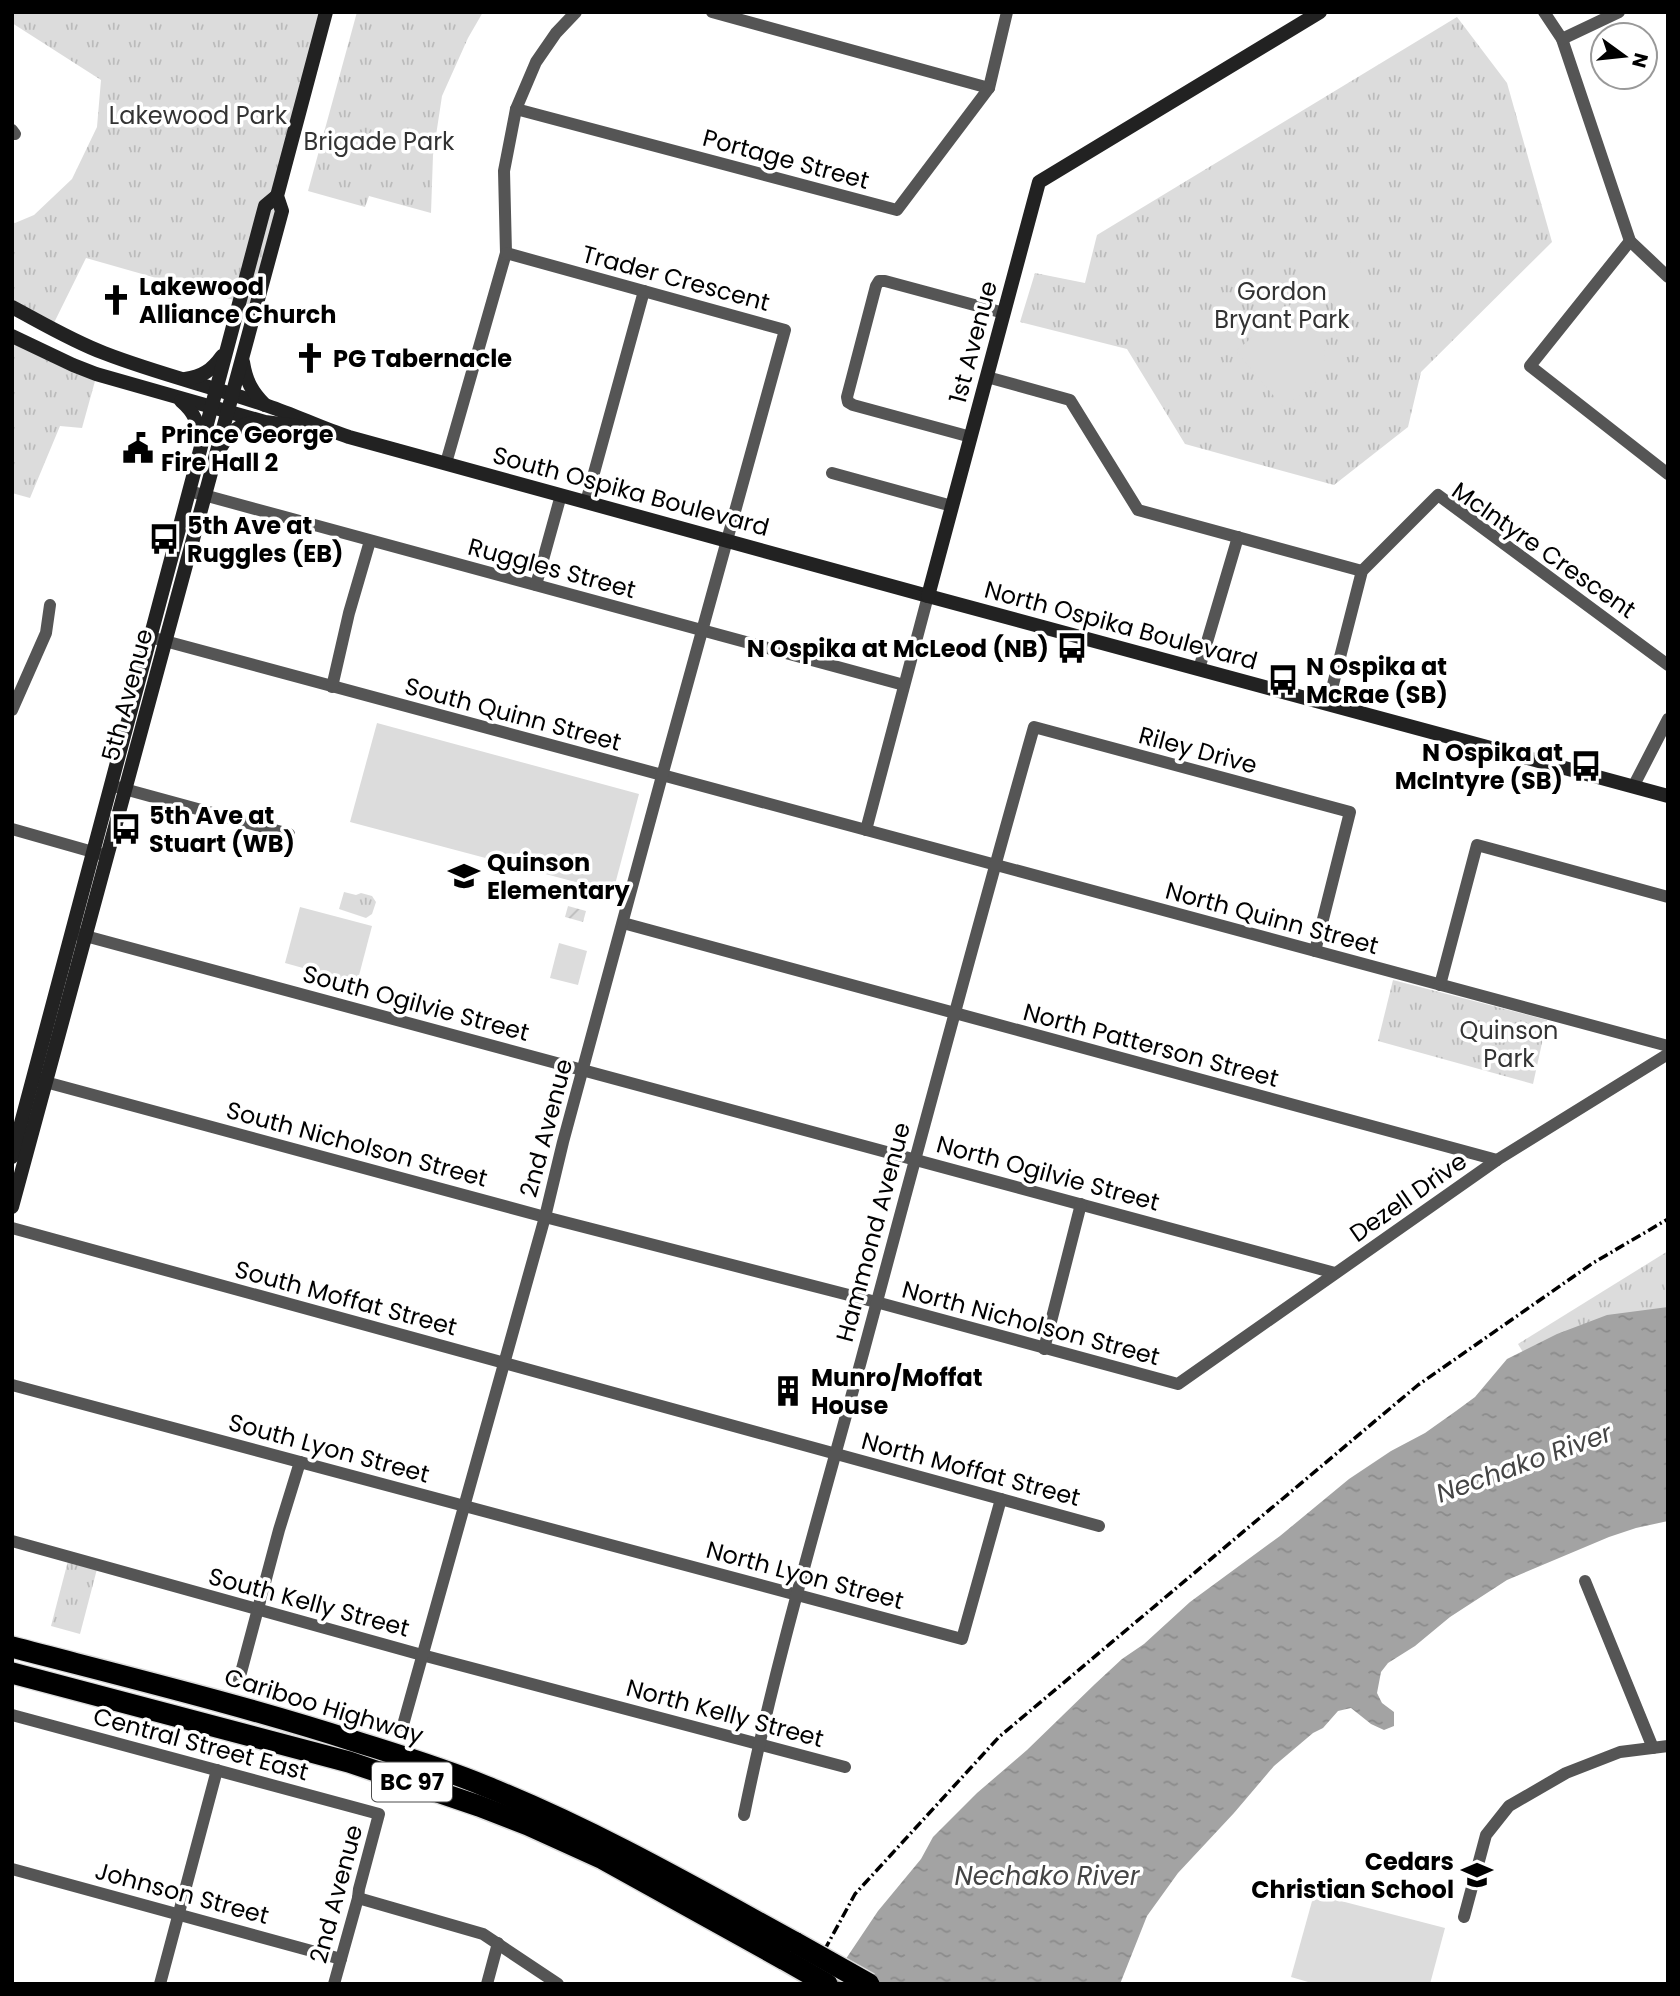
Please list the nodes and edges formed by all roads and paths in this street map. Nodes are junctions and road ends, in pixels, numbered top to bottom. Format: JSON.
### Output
{"nodes":[{"id":1,"x":326,"y":12,"type":"edge"},
{"id":2,"x":576,"y":12,"type":"edge"},
{"id":3,"x":712,"y":12,"type":"edge"},
{"id":4,"x":1007,"y":12,"type":"edge"},
{"id":5,"x":1320,"y":12,"type":"edge"},
{"id":6,"x":1544,"y":12,"type":"edge"},
{"id":7,"x":1619,"y":12,"type":"edge"},
{"id":8,"x":1562,"y":39,"type":"junction"},
{"id":9,"x":989,"y":88,"type":"junction"},
{"id":10,"x":516,"y":109,"type":"junction"},
{"id":11,"x":277,"y":196,"type":"junction"},
{"id":12,"x":1630,"y":241,"type":"junction"},
{"id":13,"x":506,"y":253,"type":"junction"},
{"id":14,"x":1668,"y":278,"type":"edge"},
{"id":15,"x":644,"y":291,"type":"junction"},
{"id":16,"x":12,"y":307,"type":"edge"},
{"id":17,"x":1004,"y":313,"type":"junction"},
{"id":18,"x":12,"y":336,"type":"edge"},
{"id":19,"x":228,"y":345,"type":"junction"},
{"id":20,"x":242,"y":357,"type":"junction"},
{"id":21,"x":987,"y":377,"type":"junction"},
{"id":22,"x":181,"y":379,"type":"junction"},
{"id":23,"x":216,"y":391,"type":"junction"},
{"id":24,"x":231,"y":395,"type":"junction"},
{"id":25,"x":177,"y":398,"type":"junction"},
{"id":26,"x":266,"y":405,"type":"junction"},
{"id":27,"x":212,"y":407,"type":"junction"},
{"id":28,"x":227,"y":411,"type":"junction"},
{"id":29,"x":261,"y":421,"type":"junction"},
{"id":30,"x":323,"y":429,"type":"junction"},
{"id":31,"x":971,"y":437,"type":"junction"},
{"id":32,"x":200,"y":451,"type":"junction"},
{"id":33,"x":216,"y":454,"type":"junction"},
{"id":34,"x":446,"y":463,"type":"junction"},
{"id":35,"x":832,"y":473,"type":"dead end"},
{"id":36,"x":1668,"y":474,"type":"edge"},
{"id":37,"x":190,"y":491,"type":"junction"},
{"id":38,"x":561,"y":495,"type":"junction"},
{"id":39,"x":204,"y":496,"type":"junction"},
{"id":40,"x":586,"y":502,"type":"junction"},
{"id":41,"x":952,"y":506,"type":"junction"},
{"id":42,"x":1238,"y":537,"type":"junction"},
{"id":43,"x":726,"y":540,"type":"junction"},
{"id":44,"x":370,"y":541,"type":"junction"},
{"id":45,"x":1362,"y":571,"type":"junction"},
{"id":46,"x":536,"y":585,"type":"junction"},
{"id":47,"x":928,"y":596,"type":"junction"},
{"id":48,"x":50,"y":605,"type":"dead end"},
{"id":49,"x":702,"y":630,"type":"junction"},
{"id":50,"x":150,"y":637,"type":"junction"},
{"id":51,"x":165,"y":641,"type":"junction"},
{"id":52,"x":1668,"y":664,"type":"edge"},
{"id":53,"x":1199,"y":670,"type":"junction"},
{"id":54,"x":904,"y":685,"type":"junction"},
{"id":55,"x":332,"y":687,"type":"junction"},
{"id":56,"x":1328,"y":704,"type":"junction"},
{"id":57,"x":12,"y":710,"type":"edge"},
{"id":58,"x":1668,"y":719,"type":"edge"},
{"id":59,"x":662,"y":776,"type":"junction"},
{"id":60,"x":1633,"y":787,"type":"junction"},
{"id":61,"x":118,"y":788,"type":"junction"},
{"id":62,"x":1668,"y":796,"type":"edge"},
{"id":63,"x":12,"y":829,"type":"edge"},
{"id":64,"x":866,"y":830,"type":"junction"},
{"id":65,"x":289,"y":834,"type":"dead end"},
{"id":66,"x":100,"y":854,"type":"junction"},
{"id":67,"x":995,"y":864,"type":"junction"},
{"id":68,"x":1668,"y":897,"type":"edge"},
{"id":69,"x":624,"y":923,"type":"junction"},
{"id":70,"x":78,"y":934,"type":"junction"},
{"id":71,"x":1315,"y":951,"type":"junction"},
{"id":72,"x":1440,"y":985,"type":"junction"},
{"id":73,"x":954,"y":1013,"type":"junction"},
{"id":74,"x":1668,"y":1046,"type":"edge"},
{"id":75,"x":1668,"y":1054,"type":"edge"},
{"id":76,"x":583,"y":1069,"type":"junction"},
{"id":77,"x":39,"y":1080,"type":"junction"},
{"id":78,"x":750,"y":1114,"type":"joint"},
{"id":79,"x":12,"y":1157,"type":"edge"},
{"id":80,"x":914,"y":1159,"type":"junction"},
{"id":81,"x":1497,"y":1160,"type":"junction"},
{"id":82,"x":1081,"y":1204,"type":"junction"},
{"id":83,"x":12,"y":1207,"type":"edge"},
{"id":84,"x":545,"y":1217,"type":"junction"},
{"id":85,"x":12,"y":1228,"type":"edge"},
{"id":86,"x":710,"y":1259,"type":"joint"},
{"id":87,"x":1335,"y":1273,"type":"junction"},
{"id":88,"x":876,"y":1302,"type":"junction"},
{"id":89,"x":1044,"y":1349,"type":"junction"},
{"id":90,"x":503,"y":1363,"type":"junction"},
{"id":91,"x":1178,"y":1384,"type":"joint"},
{"id":92,"x":12,"y":1385,"type":"edge"},
{"id":93,"x":670,"y":1408,"type":"joint"},
{"id":94,"x":835,"y":1454,"type":"junction"},
{"id":95,"x":300,"y":1462,"type":"junction"},
{"id":96,"x":1001,"y":1499,"type":"junction"},
{"id":97,"x":464,"y":1506,"type":"junction"},
{"id":98,"x":1099,"y":1526,"type":"dead end"},
{"id":99,"x":12,"y":1541,"type":"edge"},
{"id":100,"x":636,"y":1552,"type":"joint"},
{"id":101,"x":1585,"y":1581,"type":"dead end"},
{"id":102,"x":798,"y":1595,"type":"junction"},
{"id":103,"x":259,"y":1609,"type":"junction"},
{"id":104,"x":12,"y":1637,"type":"edge"},
{"id":105,"x":12,"y":1647,"type":"edge"},
{"id":106,"x":422,"y":1655,"type":"junction"},
{"id":107,"x":12,"y":1673,"type":"edge"},
{"id":108,"x":117,"y":1674,"type":"junction"},
{"id":109,"x":239,"y":1680,"type":"dead end"},
{"id":110,"x":595,"y":1700,"type":"joint"},
{"id":111,"x":12,"y":1715,"type":"edge"},
{"id":112,"x":403,"y":1725,"type":"dead end"},
{"id":113,"x":758,"y":1744,"type":"junction"},
{"id":114,"x":1668,"y":1746,"type":"edge"},
{"id":115,"x":1653,"y":1748,"type":"junction"},
{"id":116,"x":845,"y":1767,"type":"dead end"},
{"id":117,"x":217,"y":1770,"type":"junction"},
{"id":118,"x":379,"y":1814,"type":"joint"},
{"id":119,"x":744,"y":1815,"type":"dead end"},
{"id":120,"x":12,"y":1869,"type":"edge"},
{"id":121,"x":358,"y":1898,"type":"junction"},
{"id":122,"x":178,"y":1913,"type":"junction"},
{"id":123,"x":1464,"y":1917,"type":"dead end"},
{"id":124,"x":498,"y":1943,"type":"junction"},
{"id":125,"x":791,"y":1952,"type":"junction"},
{"id":126,"x":341,"y":1959,"type":"junction"},
{"id":127,"x":160,"y":1984,"type":"edge"},
{"id":128,"x":334,"y":1984,"type":"edge"},
{"id":129,"x":487,"y":1984,"type":"edge"},
{"id":130,"x":558,"y":1984,"type":"edge"},
{"id":131,"x":827,"y":1984,"type":"edge"},
{"id":132,"x":869,"y":1984,"type":"edge"}],
"edges":[{"from":1,"to":11,"type":"main road","name":"5th Avenue"},
{"from":2,"to":10,"type":"street"},
{"from":3,"to":9,"type":"street"},
{"from":4,"to":9,"type":"street"},
{"from":5,"to":17,"type":"main road","name":"1st Avenue"},
{"from":6,"to":8,"type":"street"},
{"from":7,"to":8,"type":"street"},
{"from":8,"to":12,"type":"street"},
{"from":9,"to":10,"type":"street","name":"Portage Street"},
{"from":10,"to":13,"type":"street"},
{"from":11,"to":19,"type":"main road","name":"5th Avenue"},
{"from":11,"to":20,"type":"main road","name":"5th Avenue"},
{"from":12,"to":14,"type":"street"},
{"from":12,"to":36,"type":"street"},
{"from":13,"to":15,"type":"street","name":"Trader Crescent"},
{"from":13,"to":34,"type":"street"},
{"from":15,"to":40,"type":"street"},
{"from":15,"to":43,"type":"street","name":"Trader Crescent"},
{"from":16,"to":22,"type":"main road","name":"South Ospika Boulevard"},
{"from":17,"to":21,"type":"main road","name":"1st Avenue"},
{"from":17,"to":31,"type":"street"},
{"from":18,"to":25,"type":"main road","name":"South Ospika Boulevard"},
{"from":19,"to":22,"type":"main road"},
{"from":19,"to":23,"type":"main road","name":"5th Avenue"},
{"from":20,"to":24,"type":"main road","name":"5th Avenue"},
{"from":20,"to":26,"type":"main road"},
{"from":21,"to":31,"type":"main road","name":"1st Avenue"},
{"from":21,"to":42,"type":"street"},
{"from":22,"to":23,"type":"main road","name":"South Ospika Boulevard"},
{"from":23,"to":24,"type":"main road","name":"South Ospika Boulevard"},
{"from":23,"to":27,"type":"main road","name":"5th Avenue"},
{"from":24,"to":26,"type":"main road","name":"South Ospika Boulevard"},
{"from":24,"to":28,"type":"main road","name":"5th Avenue"},
{"from":25,"to":27,"type":"main road","name":"South Ospika Boulevard"},
{"from":25,"to":32,"type":"main road"},
{"from":26,"to":30,"type":"main road","name":"South Ospika Boulevard"},
{"from":27,"to":28,"type":"main road","name":"South Ospika Boulevard"},
{"from":27,"to":32,"type":"main road","name":"5th Avenue"},
{"from":28,"to":29,"type":"main road","name":"South Ospika Boulevard"},
{"from":28,"to":33,"type":"main road","name":"5th Avenue"},
{"from":29,"to":30,"type":"main road","name":"South Ospika Boulevard"},
{"from":29,"to":33,"type":"main road"},
{"from":30,"to":34,"type":"main road","name":"South Ospika Boulevard"},
{"from":31,"to":41,"type":"main road","name":"1st Avenue"},
{"from":32,"to":37,"type":"main road","name":"5th Avenue"},
{"from":33,"to":39,"type":"main road","name":"5th Avenue"},
{"from":34,"to":38,"type":"main road","name":"South Ospika Boulevard"},
{"from":35,"to":41,"type":"street"},
{"from":37,"to":39,"type":"street","name":"Ruggles Street"},
{"from":37,"to":50,"type":"main road","name":"5th Avenue"},
{"from":38,"to":40,"type":"main road","name":"South Ospika Boulevard"},
{"from":38,"to":46,"type":"street"},
{"from":39,"to":44,"type":"street","name":"Ruggles Street"},
{"from":39,"to":51,"type":"main road","name":"5th Avenue"},
{"from":40,"to":43,"type":"main road","name":"South Ospika Boulevard"},
{"from":41,"to":47,"type":"main road","name":"1st Avenue"},
{"from":42,"to":45,"type":"street"},
{"from":42,"to":53,"type":"street"},
{"from":43,"to":47,"type":"main road","name":"South Ospika Boulevard"},
{"from":43,"to":49,"type":"street","name":"2nd Avenue"},
{"from":44,"to":46,"type":"street","name":"Ruggles Street"},
{"from":44,"to":55,"type":"street"},
{"from":45,"to":52,"type":"street","name":"McIntyre Crescent"},
{"from":45,"to":56,"type":"street"},
{"from":46,"to":49,"type":"street","name":"Ruggles Street"},
{"from":47,"to":53,"type":"main road","name":"North Ospika Boulevard"},
{"from":47,"to":54,"type":"street","name":"1st Avenue"},
{"from":48,"to":57,"type":"street"},
{"from":49,"to":54,"type":"street","name":"Ruggles Street"},
{"from":49,"to":59,"type":"street","name":"2nd Avenue"},
{"from":50,"to":51,"type":"street","name":"South Quinn Street"},
{"from":50,"to":61,"type":"main road","name":"5th Avenue"},
{"from":51,"to":55,"type":"street","name":"South Quinn Street"},
{"from":51,"to":61,"type":"main road","name":"5th Avenue"},
{"from":53,"to":56,"type":"main road","name":"North Ospika Boulevard"},
{"from":54,"to":64,"type":"street","name":"1st Avenue"},
{"from":55,"to":59,"type":"street","name":"South Quinn Street"},
{"from":56,"to":60,"type":"main road","name":"North Ospika Boulevard"},
{"from":58,"to":60,"type":"street"},
{"from":59,"to":64,"type":"street","name":"South Quinn Street"},
{"from":59,"to":69,"type":"street","name":"2nd Avenue"},
{"from":60,"to":62,"type":"main road","name":"North Ospika Boulevard"},
{"from":61,"to":65,"type":"street"},
{"from":61,"to":66,"type":"main road","name":"5th Avenue"},
{"from":63,"to":66,"type":"street"},
{"from":64,"to":67,"type":"street","name":"North Quinn Street"},
{"from":66,"to":70,"type":"main road","name":"5th Avenue"},
{"from":67,"to":71,"type":"street","name":"North Quinn Street"},
{"from":67,"to":71,"type":"street","name":"Riley Drive"},
{"from":67,"to":73,"type":"street","name":"Hammond Avenue"},
{"from":68,"to":72,"type":"street"},
{"from":69,"to":73,"type":"street","name":"North Patterson Street"},
{"from":69,"to":76,"type":"street","name":"2nd Avenue"},
{"from":70,"to":76,"type":"street","name":"South Ogilvie Street"},
{"from":70,"to":77,"type":"main road","name":"5th Avenue"},
{"from":71,"to":72,"type":"street","name":"North Quinn Street"},
{"from":72,"to":74,"type":"street","name":"North Quinn Street"},
{"from":73,"to":80,"type":"street","name":"Hammond Avenue"},
{"from":73,"to":81,"type":"street","name":"North Patterson Street"},
{"from":75,"to":81,"type":"street","name":"Dezell Drive"},
{"from":76,"to":78,"type":"street","name":"South Ogilvie Street"},
{"from":76,"to":84,"type":"street","name":"2nd Avenue"},
{"from":77,"to":79,"type":"main road","name":"5th Avenue"},
{"from":77,"to":83,"type":"main road","name":"5th Avenue"},
{"from":77,"to":84,"type":"street","name":"South Nicholson Street"},
{"from":78,"to":80,"type":"street","name":"North Ogilvie Street"},
{"from":80,"to":82,"type":"street","name":"North Ogilvie Street"},
{"from":80,"to":88,"type":"street","name":"Hammond Avenue"},
{"from":81,"to":87,"type":"street","name":"Dezell Drive"},
{"from":82,"to":87,"type":"street","name":"North Ogilvie Street"},
{"from":82,"to":89,"type":"street"},
{"from":84,"to":86,"type":"street","name":"South Nicholson Street"},
{"from":84,"to":90,"type":"street","name":"2nd Avenue"},
{"from":85,"to":90,"type":"street","name":"South Moffat Street"},
{"from":86,"to":88,"type":"street","name":"North Nicholson Street"},
{"from":87,"to":91,"type":"street","name":"Dezell Drive"},
{"from":88,"to":89,"type":"street","name":"North Nicholson Street"},
{"from":88,"to":94,"type":"street","name":"Hammond Avenue"},
{"from":89,"to":91,"type":"street","name":"North Nicholson Street"},
{"from":90,"to":93,"type":"street","name":"South Moffat Street"},
{"from":90,"to":97,"type":"street","name":"2nd Avenue"},
{"from":92,"to":95,"type":"street","name":"South Lyon Street"},
{"from":93,"to":94,"type":"street","name":"North Moffat Street"},
{"from":94,"to":96,"type":"street","name":"North Moffat Street"},
{"from":94,"to":102,"type":"street","name":"Hammond Avenue"},
{"from":95,"to":97,"type":"street","name":"South Lyon Street"},
{"from":95,"to":103,"type":"street"},
{"from":96,"to":98,"type":"street","name":"North Moffat Street"},
{"from":96,"to":102,"type":"street","name":"North Lyon Street"},
{"from":97,"to":100,"type":"street","name":"South Lyon Street"},
{"from":97,"to":106,"type":"street","name":"2nd Avenue"},
{"from":99,"to":103,"type":"street","name":"South Kelly Street"},
{"from":100,"to":102,"type":"street","name":"North Lyon Street"},
{"from":101,"to":115,"type":"street"},
{"from":102,"to":113,"type":"street","name":"Hammond Avenue"},
{"from":103,"to":106,"type":"street","name":"South Kelly Street"},
{"from":103,"to":109,"type":"street"},
{"from":104,"to":108,"type":"highway"},
{"from":105,"to":108,"type":"highway","name":"Cariboo Highway","number":"BC 97"},
{"from":106,"to":110,"type":"street","name":"South Kelly Street"},
{"from":106,"to":112,"type":"street","name":"2nd Avenue"},
{"from":107,"to":125,"type":"highway","name":"Cariboo Highway","number":"BC 97"},
{"from":108,"to":125,"type":"highway","name":"Cariboo Highway","number":"BC 97"},
{"from":110,"to":113,"type":"street","name":"North Kelly Street"},
{"from":111,"to":117,"type":"street","name":"Central Street East"},
{"from":113,"to":116,"type":"street","name":"North Kelly Street"},
{"from":113,"to":119,"type":"street","name":"Hammond Avenue"},
{"from":114,"to":115,"type":"street"},
{"from":115,"to":123,"type":"street"},
{"from":117,"to":118,"type":"street","name":"Central Street East"},
{"from":117,"to":122,"type":"street"},
{"from":118,"to":121,"type":"street","name":"2nd Avenue"},
{"from":120,"to":122,"type":"street","name":"Johnson Street"},
{"from":121,"to":124,"type":"street"},
{"from":121,"to":126,"type":"street","name":"2nd Avenue"},
{"from":122,"to":126,"type":"street","name":"Johnson Street"},
{"from":122,"to":127,"type":"street"},
{"from":124,"to":129,"type":"street"},
{"from":124,"to":130,"type":"street"},
{"from":125,"to":131,"type":"highway","number":"BC 97","bridge":true},
{"from":125,"to":132,"type":"highway","number":"BC 97","bridge":true},
{"from":126,"to":128,"type":"street","name":"2nd Avenue"}]}
